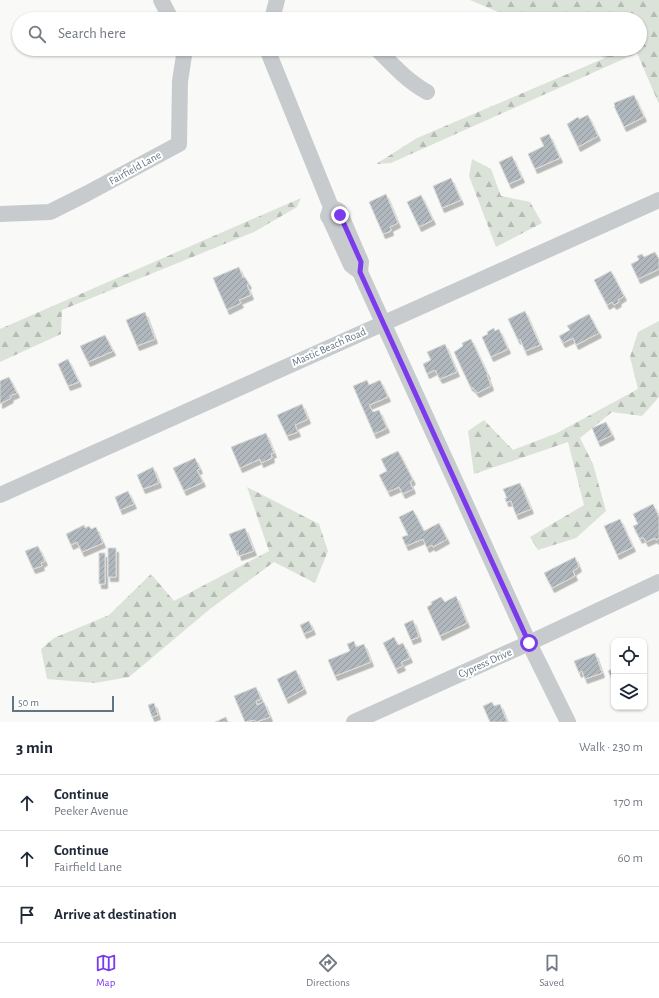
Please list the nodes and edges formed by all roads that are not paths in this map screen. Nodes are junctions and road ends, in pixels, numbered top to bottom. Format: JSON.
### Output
{"nodes":[{"id":1,"x":161,"y":0,"type":"edge"},
{"id":2,"x":277,"y":0,"type":"edge"},
{"id":3,"x":167,"y":12,"type":"edge"},
{"id":4,"x":274,"y":12,"type":"edge"},
{"id":5,"x":185,"y":56,"type":"edge"},
{"id":6,"x":270,"y":56,"type":"edge"},
{"id":7,"x":385,"y":56,"type":"edge"},
{"id":8,"x":427,"y":92,"type":"dead end"},
{"id":9,"x":659,"y":200,"type":"edge"},
{"id":10,"x":0,"y":214,"type":"edge"},
{"id":11,"x":384,"y":323,"type":"junction"},
{"id":12,"x":0,"y":495,"type":"edge"},
{"id":13,"x":659,"y":582,"type":"edge"},
{"id":14,"x":529,"y":643,"type":"junction"},
{"id":15,"x":354,"y":722,"type":"edge"},
{"id":16,"x":568,"y":722,"type":"edge"}],
"edges":[{"from":1,"to":3,"type":"street"},
{"from":2,"to":4,"type":"street"},
{"from":5,"to":10,"type":"street","name":"Fairfield Lane"},
{"from":6,"to":11,"type":"street"},
{"from":7,"to":8,"type":"street"},
{"from":9,"to":11,"type":"street","name":"Mastic Beach Road"},
{"from":11,"to":12,"type":"street","name":"Mastic Beach Road"},
{"from":11,"to":14,"type":"street"},
{"from":13,"to":14,"type":"street","name":"Cypress Drive"},
{"from":14,"to":15,"type":"street","name":"Cypress Drive"},
{"from":14,"to":16,"type":"street"}]}
